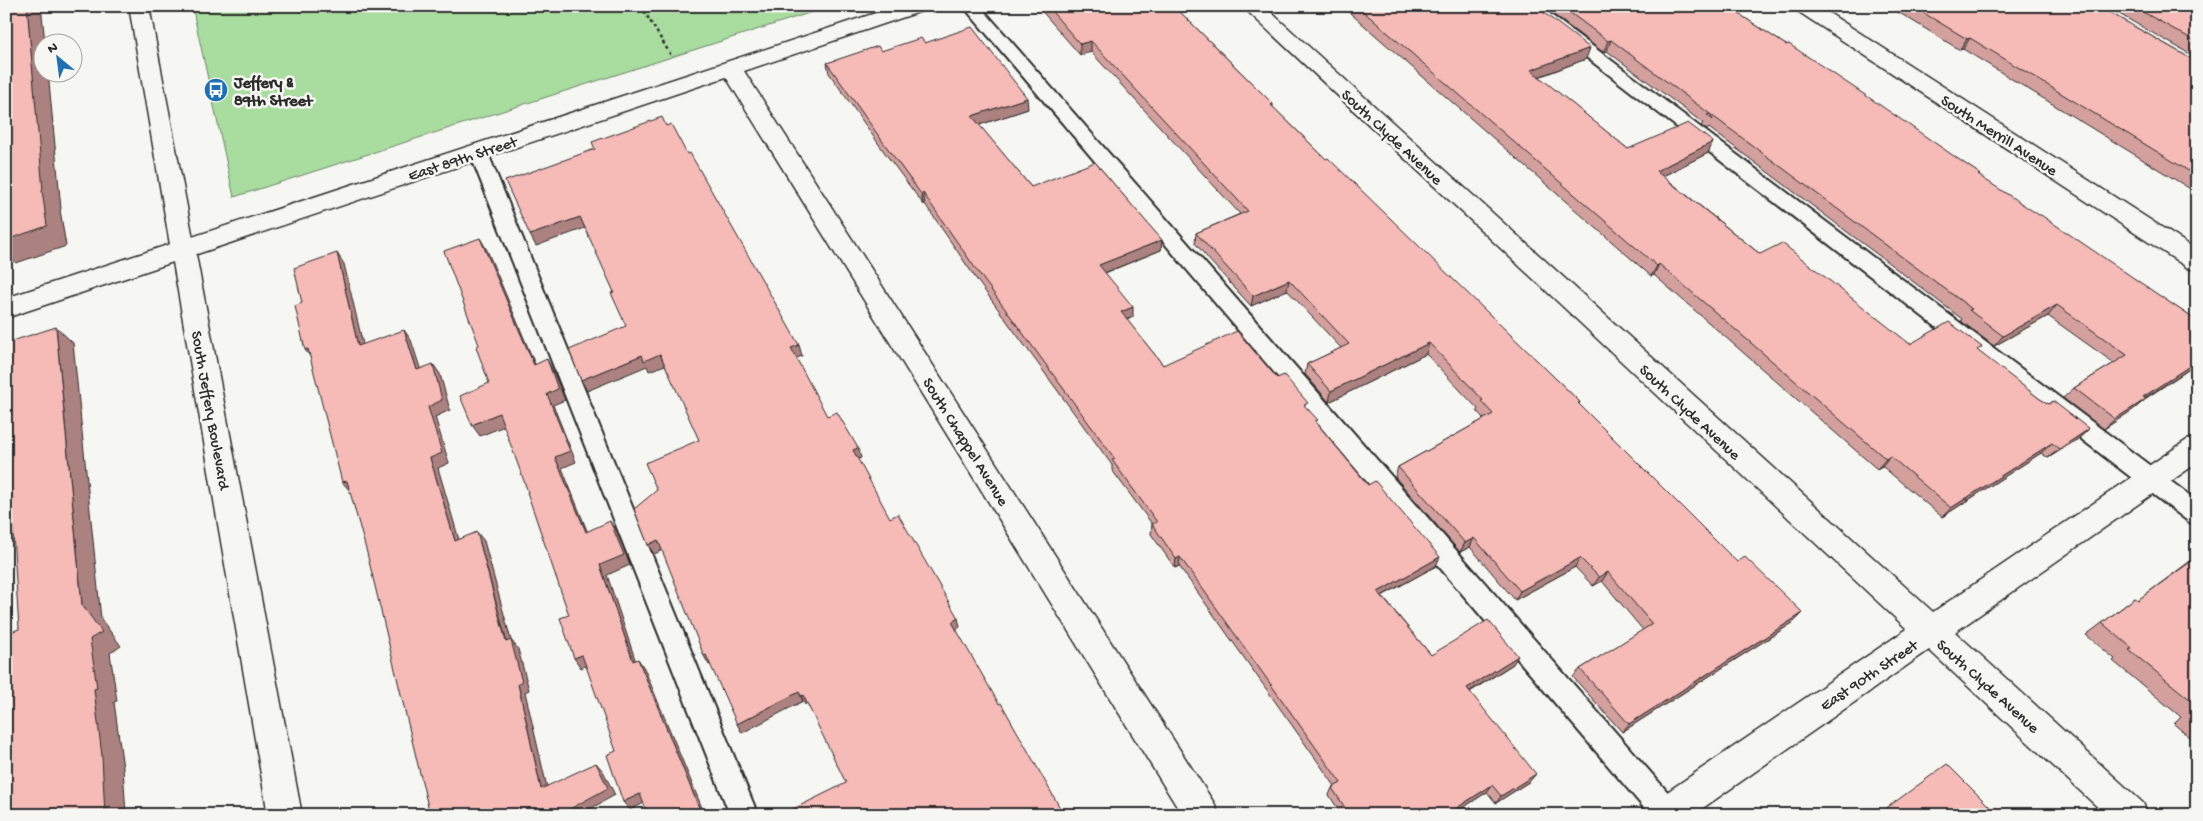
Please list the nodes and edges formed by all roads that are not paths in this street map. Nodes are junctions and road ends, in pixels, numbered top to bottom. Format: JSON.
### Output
{"nodes":[{"id":1,"x":139,"y":6,"type":"edge"},
{"id":2,"x":918,"y":6,"type":"edge"},
{"id":3,"x":971,"y":6,"type":"edge"},
{"id":4,"x":1252,"y":6,"type":"edge"},
{"id":5,"x":1528,"y":6,"type":"edge"},
{"id":6,"x":1803,"y":6,"type":"edge"},
{"id":7,"x":731,"y":68,"type":"junction"},
{"id":8,"x":478,"y":151,"type":"junction"},
{"id":9,"x":183,"y":249,"type":"junction"},
{"id":10,"x":2197,"y":262,"type":"edge"},
{"id":11,"x":6,"y":308,"type":"edge"},
{"id":12,"x":2197,"y":448,"type":"edge"},
{"id":13,"x":2150,"y":480,"type":"junction"},
{"id":14,"x":2197,"y":515,"type":"edge"},
{"id":15,"x":1931,"y":631,"type":"junction"},
{"id":16,"x":1666,"y":814,"type":"edge"},
{"id":17,"x":285,"y":815,"type":"edge"},
{"id":18,"x":744,"y":815,"type":"edge"},
{"id":19,"x":1202,"y":815,"type":"edge"},
{"id":20,"x":2131,"y":815,"type":"edge"}],
"edges":[{"from":1,"to":9,"type":"street","name":"South Jeffery Boulevard"},
{"from":2,"to":7,"type":"street","name":"East 89th Street"},
{"from":3,"to":16,"type":"lane"},
{"from":4,"to":15,"type":"street","name":"South Clyde Avenue"},
{"from":5,"to":13,"type":"lane"},
{"from":6,"to":10,"type":"street","name":"South Merrill Avenue"},
{"from":7,"to":8,"type":"street","name":"East 89th Street"},
{"from":7,"to":19,"type":"street","name":"South Chappel Avenue"},
{"from":8,"to":9,"type":"street","name":"East 89th Street"},
{"from":8,"to":18,"type":"lane"},
{"from":9,"to":11,"type":"street","name":"East 89th Street"},
{"from":9,"to":17,"type":"street","name":"South Jeffery Boulevard"},
{"from":12,"to":13,"type":"street","name":"East 90th Street"},
{"from":13,"to":14,"type":"lane"},
{"from":13,"to":15,"type":"street","name":"East 90th Street"},
{"from":15,"to":16,"type":"street","name":"East 90th Street"},
{"from":15,"to":20,"type":"street","name":"South Clyde Avenue"}]}
